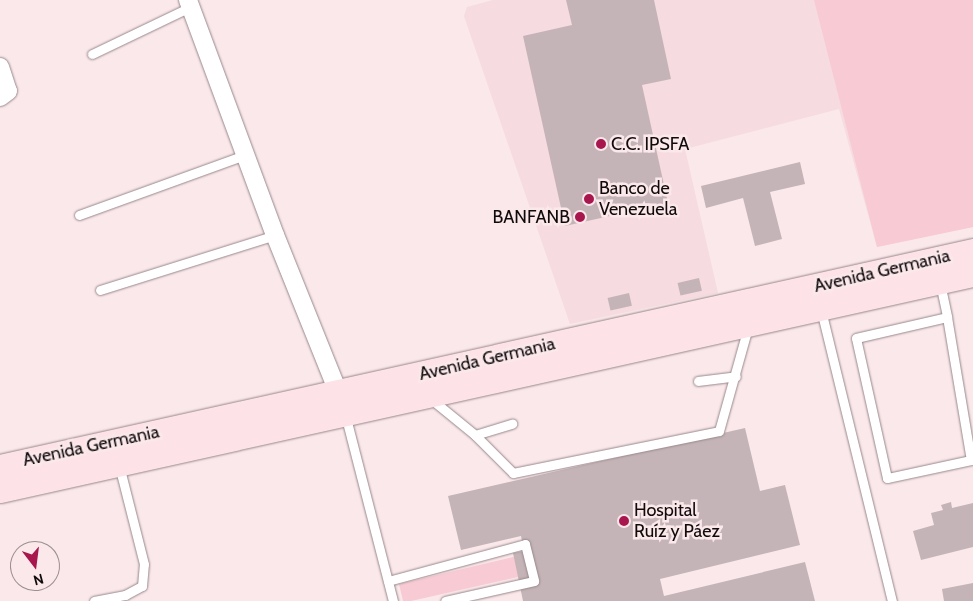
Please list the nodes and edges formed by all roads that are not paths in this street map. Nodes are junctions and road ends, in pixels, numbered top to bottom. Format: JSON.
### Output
{"nodes":[{"id":1,"x":189,"y":4,"type":"edge"},
{"id":2,"x":92,"y":54,"type":"dead end"},
{"id":3,"x":0,"y":66,"type":"edge"},
{"id":4,"x":0,"y":97,"type":"edge"},
{"id":5,"x":245,"y":154,"type":"junction"},
{"id":6,"x":79,"y":215,"type":"dead end"},
{"id":7,"x":274,"y":236,"type":"junction"},
{"id":8,"x":973,"y":251,"type":"edge"},
{"id":9,"x":973,"y":274,"type":"edge"},
{"id":10,"x":940,"y":282,"type":"junction"},
{"id":11,"x":100,"y":290,"type":"dead end"},
{"id":12,"x":820,"y":308,"type":"junction"},
{"id":13,"x":947,"y":317,"type":"junction"},
{"id":14,"x":748,"y":324,"type":"junction"},
{"id":15,"x":736,"y":376,"type":"junction"},
{"id":16,"x":698,"y":381,"type":"dead end"},
{"id":17,"x":427,"y":396,"type":"junction"},
{"id":18,"x":342,"y":403,"type":"junction"},
{"id":19,"x":512,"y":424,"type":"dead end"},
{"id":20,"x":474,"y":435,"type":"junction"},
{"id":21,"x":119,"y":464,"type":"junction"},
{"id":22,"x":0,"y":467,"type":"edge"},
{"id":23,"x":0,"y":490,"type":"edge"},
{"id":24,"x":388,"y":581,"type":"junction"},
{"id":25,"x":94,"y":601,"type":"edge"},
{"id":26,"x":393,"y":601,"type":"edge"},
{"id":27,"x":445,"y":601,"type":"edge"},
{"id":28,"x":892,"y":601,"type":"edge"}],
"edges":[{"from":1,"to":2,"type":"lane"},
{"from":1,"to":5,"type":"street"},
{"from":3,"to":4,"type":"street"},
{"from":5,"to":6,"type":"lane"},
{"from":5,"to":7,"type":"street"},
{"from":7,"to":11,"type":"lane"},
{"from":7,"to":18,"type":"street"},
{"from":8,"to":18,"type":"street","name":"Avenida Germania"},
{"from":9,"to":10,"type":"street","name":"Avenida Germania"},
{"from":10,"to":12,"type":"street","name":"Avenida Germania"},
{"from":10,"to":13,"type":"lane"},
{"from":12,"to":14,"type":"street","name":"Avenida Germania"},
{"from":12,"to":28,"type":"lane"},
{"from":13,"to":13,"type":"lane"},
{"from":14,"to":15,"type":"lane"},
{"from":14,"to":17,"type":"street","name":"Avenida Germania"},
{"from":15,"to":16,"type":"lane"},
{"from":15,"to":20,"type":"lane"},
{"from":17,"to":18,"type":"street","name":"Avenida Germania"},
{"from":17,"to":20,"type":"lane"},
{"from":18,"to":21,"type":"street","name":"Avenida Germania"},
{"from":18,"to":22,"type":"street","name":"Avenida Germania"},
{"from":18,"to":24,"type":"lane"},
{"from":19,"to":20,"type":"lane"},
{"from":21,"to":23,"type":"street","name":"Avenida Germania"},
{"from":21,"to":25,"type":"lane"},
{"from":24,"to":26,"type":"lane"},
{"from":24,"to":27,"type":"lane"}]}
